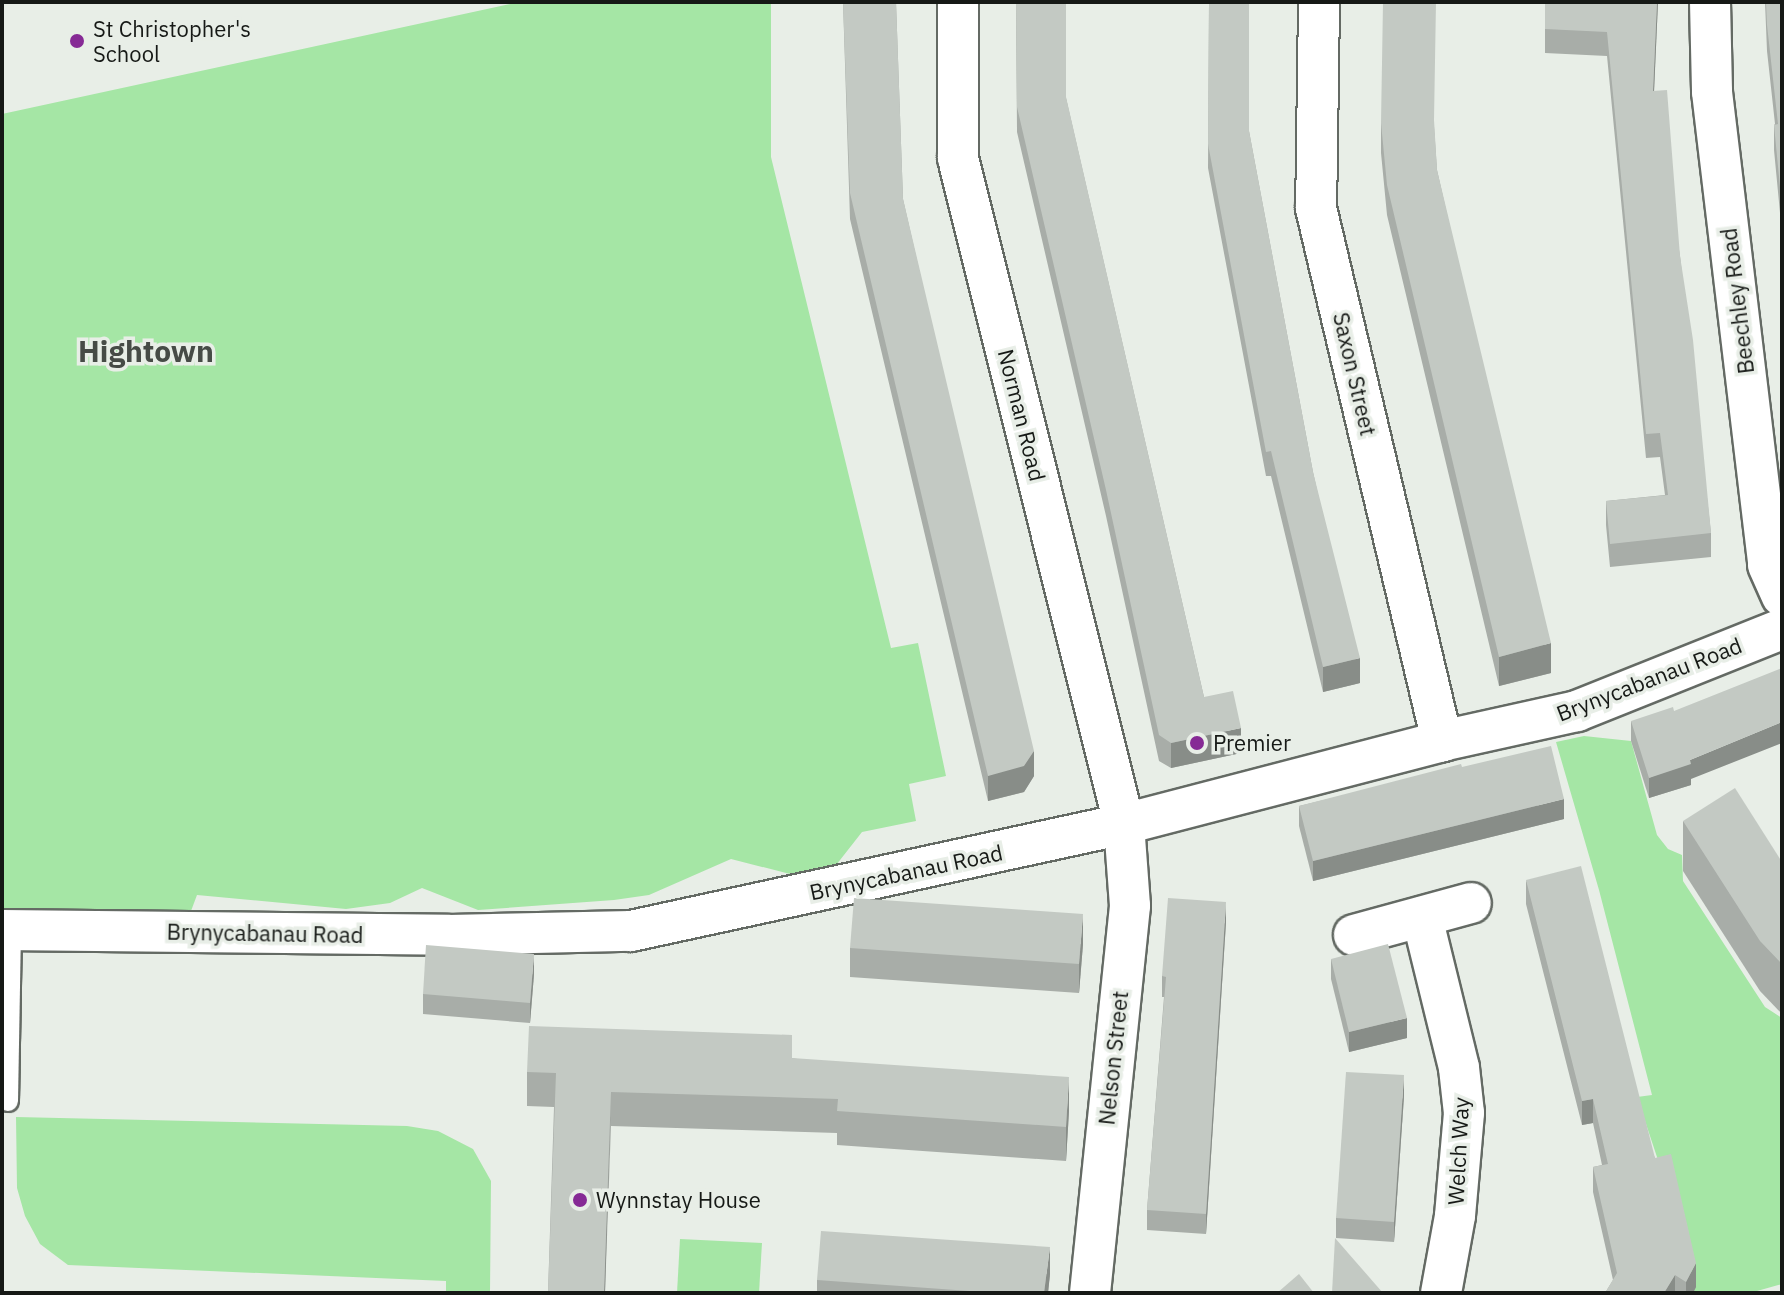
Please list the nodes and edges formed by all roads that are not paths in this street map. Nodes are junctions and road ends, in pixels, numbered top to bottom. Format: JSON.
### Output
{"nodes":[{"id":1,"x":958,"y":2,"type":"edge"},
{"id":2,"x":1319,"y":2,"type":"edge"},
{"id":3,"x":1710,"y":2,"type":"edge"},
{"id":4,"x":1782,"y":596,"type":"edge"},
{"id":5,"x":1782,"y":629,"type":"edge"},
{"id":6,"x":1442,"y":741,"type":"junction"},
{"id":7,"x":1124,"y":824,"type":"junction"},
{"id":8,"x":1471,"y":903,"type":"dead end"},
{"id":9,"x":1422,"y":917,"type":"junction"},
{"id":10,"x":6,"y":930,"type":"edge"},
{"id":11,"x":1354,"y":935,"type":"dead end"},
{"id":12,"x":8,"y":1101,"type":"dead end"},
{"id":13,"x":1090,"y":1293,"type":"edge"},
{"id":14,"x":1441,"y":1293,"type":"edge"}],
"edges":[{"from":1,"to":7,"type":"street","name":"Norman Road"},
{"from":2,"to":6,"type":"street","name":"Saxon Street"},
{"from":3,"to":4,"type":"street","name":"Beechley Road"},
{"from":5,"to":6,"type":"street","name":"Brynycabanau Road"},
{"from":6,"to":7,"type":"street","name":"Brynycabanau Road"},
{"from":7,"to":10,"type":"street","name":"Brynycabanau Road"},
{"from":7,"to":13,"type":"street","name":"Nelson Street"},
{"from":8,"to":9,"type":"street"},
{"from":9,"to":11,"type":"street"},
{"from":9,"to":14,"type":"street","name":"Welch Way"},
{"from":10,"to":12,"type":"lane"}]}
